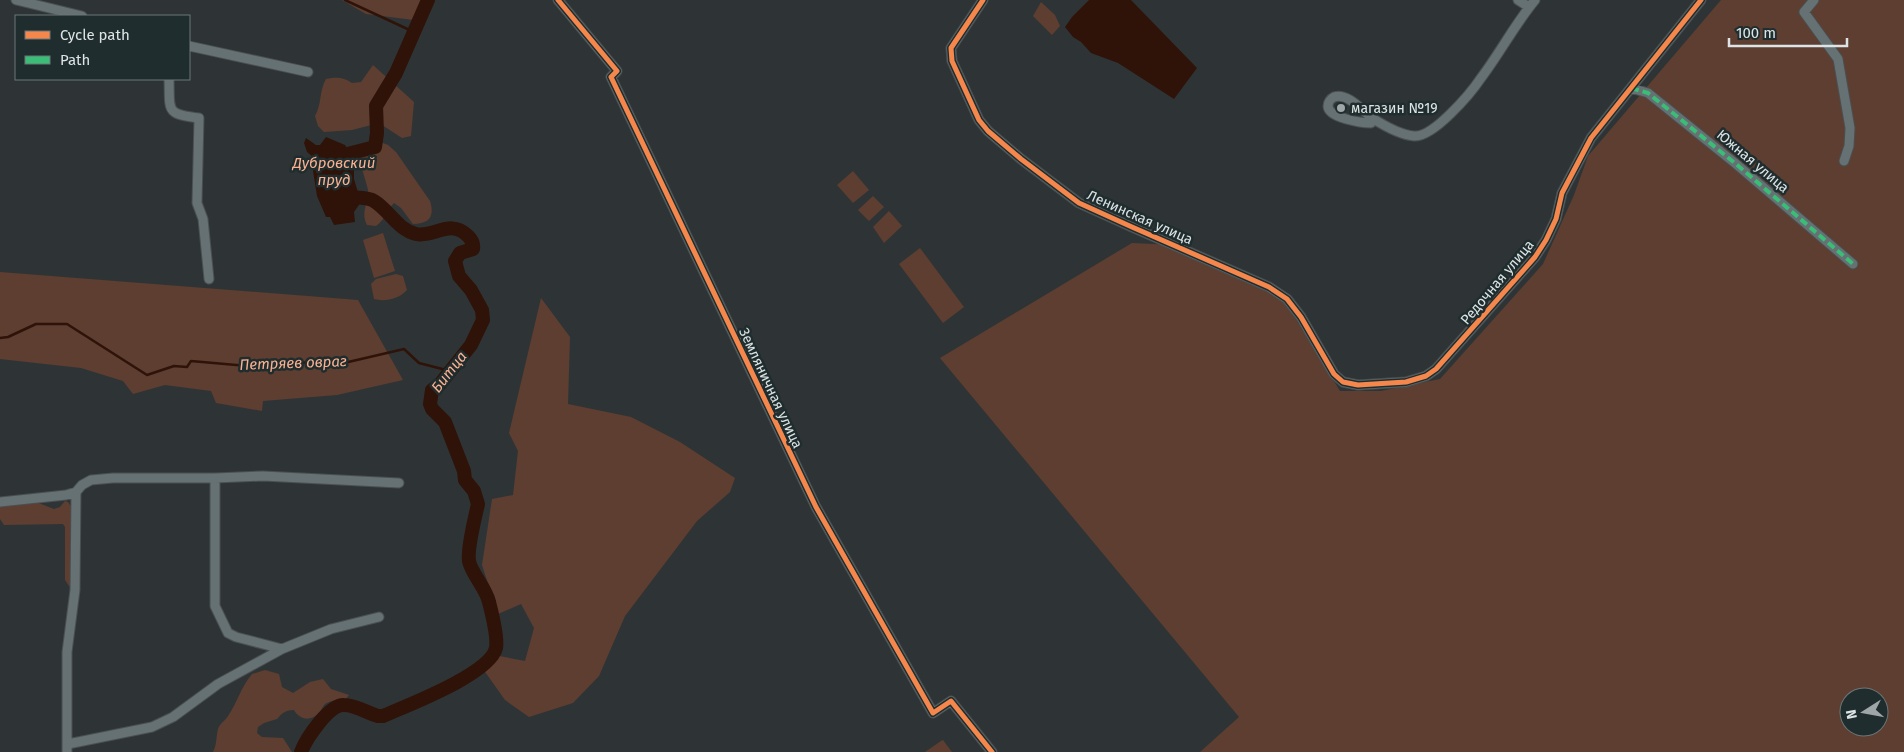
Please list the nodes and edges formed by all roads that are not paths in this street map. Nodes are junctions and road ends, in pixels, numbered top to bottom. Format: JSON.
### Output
{"nodes":[{"id":1,"x":16,"y":0,"type":"edge"},
{"id":2,"x":558,"y":0,"type":"edge"},
{"id":3,"x":983,"y":0,"type":"edge"},
{"id":4,"x":1518,"y":0,"type":"edge"},
{"id":5,"x":1701,"y":0,"type":"edge"},
{"id":6,"x":1814,"y":0,"type":"edge"},
{"id":7,"x":1532,"y":4,"type":"edge"},
{"id":8,"x":78,"y":15,"type":"edge"},
{"id":9,"x":190,"y":46,"type":"edge"},
{"id":10,"x":308,"y":72,"type":"dead end"},
{"id":11,"x":169,"y":80,"type":"edge"},
{"id":12,"x":1632,"y":88,"type":"junction"},
{"id":13,"x":1373,"y":119,"type":"junction"},
{"id":14,"x":1844,"y":161,"type":"dead end"},
{"id":15,"x":1852,"y":264,"type":"dead end"},
{"id":16,"x":209,"y":279,"type":"dead end"},
{"id":17,"x":1324,"y":359,"type":"joint"},
{"id":18,"x":215,"y":478,"type":"junction"},
{"id":19,"x":399,"y":483,"type":"dead end"},
{"id":20,"x":76,"y":492,"type":"junction"},
{"id":21,"x":0,"y":502,"type":"edge"},
{"id":22,"x":379,"y":617,"type":"dead end"},
{"id":23,"x":282,"y":649,"type":"junction"},
{"id":24,"x":68,"y":748,"type":"edge"},
{"id":25,"x":992,"y":752,"type":"edge"}],
"edges":[{"from":1,"to":8,"type":"street"},
{"from":2,"to":25,"type":"street","name":"Земляничная улица"},
{"from":3,"to":17,"type":"street","name":"Ленинская улица"},
{"from":4,"to":7,"type":"street"},
{"from":5,"to":12,"type":"street","name":"Редочная улица"},
{"from":6,"to":14,"type":"street"},
{"from":7,"to":13,"type":"street"},
{"from":9,"to":10,"type":"street"},
{"from":11,"to":16,"type":"street"},
{"from":12,"to":15,"type":"street","name":"Южная улица"},
{"from":12,"to":17,"type":"street","name":"Редочная улица"},
{"from":13,"to":13,"type":"street"},
{"from":18,"to":19,"type":"street"},
{"from":18,"to":20,"type":"street"},
{"from":18,"to":23,"type":"street"},
{"from":20,"to":21,"type":"street"},
{"from":20,"to":24,"type":"street"},
{"from":22,"to":23,"type":"street"},
{"from":23,"to":24,"type":"street"}]}
